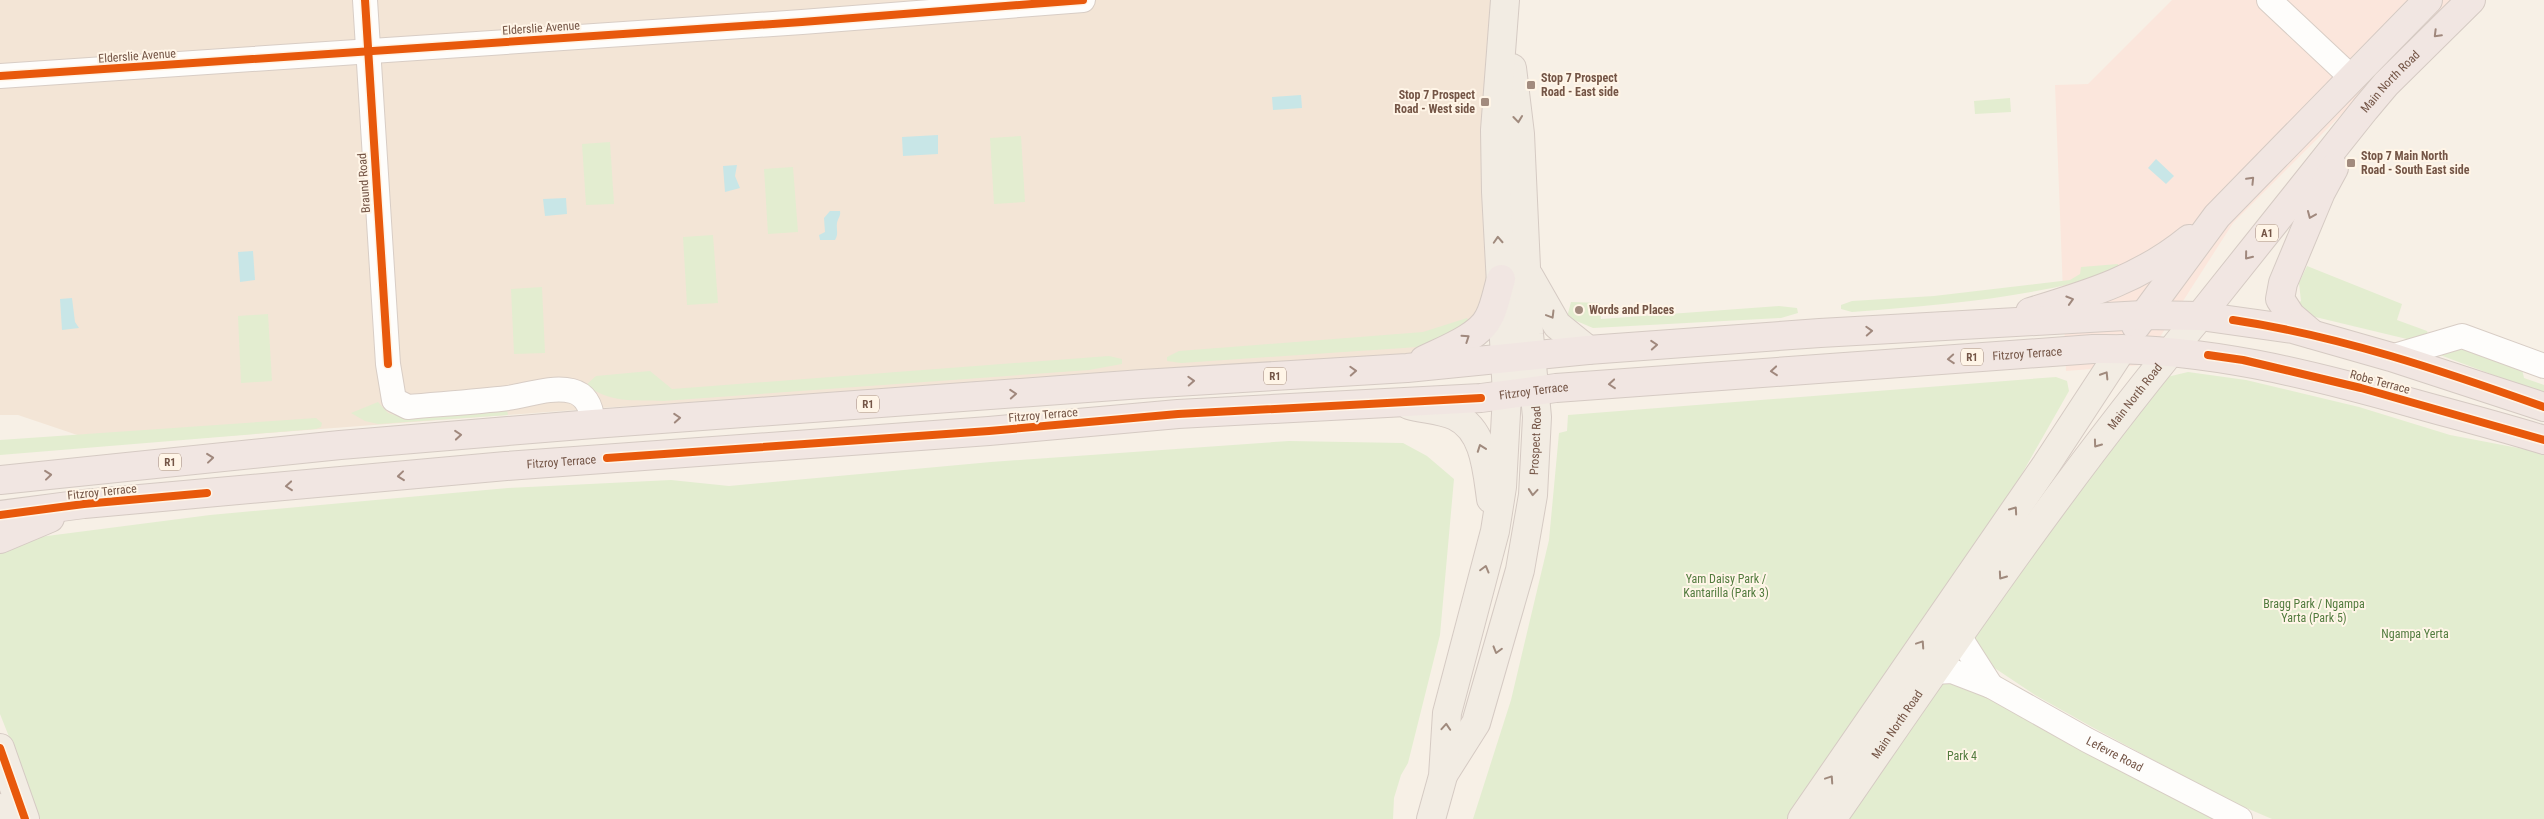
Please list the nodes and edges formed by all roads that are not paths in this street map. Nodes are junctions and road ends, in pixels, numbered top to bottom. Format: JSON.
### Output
{"nodes":[{"id":1,"x":365,"y":0,"type":"edge"},
{"id":2,"x":1084,"y":0,"type":"edge"},
{"id":3,"x":2269,"y":0,"type":"edge"},
{"id":4,"x":2428,"y":0,"type":"edge"},
{"id":5,"x":2472,"y":0,"type":"edge"},
{"id":6,"x":1505,"y":1,"type":"edge"},
{"id":7,"x":366,"y":52,"type":"junction"},
{"id":8,"x":0,"y":76,"type":"edge"},
{"id":9,"x":2351,"y":77,"type":"junction"},
{"id":10,"x":2365,"y":109,"type":"junction"},
{"id":11,"x":2217,"y":216,"type":"junction"},
{"id":12,"x":1527,"y":272,"type":"junction"},
{"id":13,"x":1501,"y":279,"type":"junction"},
{"id":14,"x":2143,"y":315,"type":"junction"},
{"id":15,"x":2200,"y":316,"type":"junction"},
{"id":16,"x":1990,"y":325,"type":"junction"},
{"id":17,"x":1820,"y":333,"type":"junction"},
{"id":18,"x":2312,"y":334,"type":"junction"},
{"id":19,"x":2122,"y":349,"type":"junction"},
{"id":20,"x":1588,"y":350,"type":"junction"},
{"id":21,"x":2171,"y":351,"type":"junction"},
{"id":22,"x":1532,"y":356,"type":"junction"},
{"id":23,"x":2391,"y":357,"type":"junction"},
{"id":24,"x":1505,"y":358,"type":"junction"},
{"id":25,"x":2544,"y":366,"type":"edge"},
{"id":26,"x":1822,"y":367,"type":"junction"},
{"id":27,"x":1407,"y":368,"type":"junction"},
{"id":28,"x":1142,"y":384,"type":"junction"},
{"id":29,"x":1535,"y":391,"type":"junction"},
{"id":30,"x":1506,"y":395,"type":"junction"},
{"id":31,"x":1399,"y":402,"type":"junction"},
{"id":32,"x":2544,"y":408,"type":"edge"},
{"id":33,"x":783,"y":410,"type":"junction"},
{"id":34,"x":1178,"y":414,"type":"junction"},
{"id":35,"x":593,"y":424,"type":"junction"},
{"id":36,"x":989,"y":431,"type":"junction"},
{"id":37,"x":2544,"y":440,"type":"edge"},
{"id":38,"x":340,"y":445,"type":"junction"},
{"id":39,"x":728,"y":450,"type":"junction"},
{"id":40,"x":506,"y":466,"type":"junction"},
{"id":41,"x":0,"y":480,"type":"edge"},
{"id":42,"x":84,"y":504,"type":"junction"},
{"id":43,"x":0,"y":515,"type":"edge"},
{"id":44,"x":1495,"y":531,"type":"junction"},
{"id":45,"x":0,"y":539,"type":"edge"},
{"id":46,"x":1960,"y":636,"type":"junction"},
{"id":47,"x":1934,"y":672,"type":"junction"},
{"id":48,"x":1991,"y":686,"type":"junction"},
{"id":49,"x":0,"y":748,"type":"edge"},
{"id":50,"x":1443,"y":776,"type":"junction"},
{"id":51,"x":0,"y":808,"type":"edge"},
{"id":52,"x":5,"y":819,"type":"edge"},
{"id":53,"x":25,"y":819,"type":"edge"},
{"id":54,"x":1431,"y":819,"type":"edge"},
{"id":55,"x":1802,"y":819,"type":"edge"},
{"id":56,"x":1832,"y":819,"type":"edge"},
{"id":57,"x":2240,"y":819,"type":"edge"}],
"edges":[{"from":1,"to":7,"type":"street","name":"Braund Road"},
{"from":2,"to":7,"type":"street","name":"Elderslie Avenue"},
{"from":3,"to":9,"type":"street"},
{"from":4,"to":9,"type":"highway","name":"Main North Road"},
{"from":5,"to":10,"type":"highway","name":"Main North Road","number":"A1","one_way":true},
{"from":6,"to":12,"type":"main road","name":"Prospect Road","one_way":true},
{"from":13,"to":6,"type":"main road","name":"Prospect Road","one_way":true},
{"from":7,"to":8,"type":"street","name":"Elderslie Avenue"},
{"from":7,"to":35,"type":"street","name":"Braund Road"},
{"from":11,"to":9,"type":"highway","name":"Main North Road","one_way":true},
{"from":10,"to":15,"type":"highway","name":"Main North Road","number":"A1","one_way":true},
{"from":10,"to":18,"type":"highway","one_way":true},
{"from":11,"to":14,"type":"highway","name":"Main North Road"},
{"from":16,"to":11,"type":"highway","one_way":true},
{"from":12,"to":20,"type":"main road","one_way":true},
{"from":12,"to":22,"type":"main road","name":"Prospect Road"},
{"from":13,"to":24,"type":"main road","name":"Prospect Road"},
{"from":27,"to":13,"type":"highway","one_way":true},
{"from":14,"to":15,"type":"highway","name":"Robe Terrace","number":"R1"},
{"from":14,"to":16,"type":"highway","name":"Fitzroy Terrace","number":"R1"},
{"from":14,"to":19,"type":"highway","name":"Main North Road"},
{"from":15,"to":18,"type":"highway","name":"Robe Terrace","number":"R1"},
{"from":15,"to":21,"type":"main road","name":"Main North Road","number":"A1"},
{"from":17,"to":16,"type":"highway","name":"Fitzroy Terrace","number":"R1","one_way":true},
{"from":20,"to":17,"type":"highway","name":"Fitzroy Terrace","number":"R1","one_way":true},
{"from":17,"to":26,"type":"highway"},
{"from":18,"to":23,"type":"highway","name":"Robe Terrace","number":"R1"},
{"from":19,"to":21,"type":"highway","name":"Fitzroy Terrace","number":"R1"},
{"from":19,"to":26,"type":"highway","name":"Fitzroy Terrace","number":"R1","one_way":true},
{"from":55,"to":19,"type":"main road","name":"Main North Road","one_way":true},
{"from":20,"to":22,"type":"highway","name":"Fitzroy Terrace","number":"R1"},
{"from":21,"to":37,"type":"highway","name":"Robe Terrace","number":"R1"},
{"from":21,"to":46,"type":"main road","name":"Main North Road","one_way":true},
{"from":22,"to":24,"type":"highway","name":"Fitzroy Terrace","number":"R1"},
{"from":22,"to":29,"type":"main road","name":"Prospect Road"},
{"from":23,"to":25,"type":"street"},
{"from":23,"to":32,"type":"highway","name":"Robe Terrace","number":"R1"},
{"from":24,"to":27,"type":"highway","name":"Fitzroy Terrace","number":"R1"},
{"from":24,"to":30,"type":"main road","name":"Prospect Road"},
{"from":26,"to":29,"type":"highway","name":"Fitzroy Terrace","number":"R1","one_way":true},
{"from":28,"to":27,"type":"highway","name":"Fitzroy Terrace","number":"R1","one_way":true},
{"from":33,"to":28,"type":"highway","name":"Fitzroy Terrace","number":"R1","one_way":true},
{"from":28,"to":34,"type":"highway"},
{"from":29,"to":30,"type":"highway","name":"Fitzroy Terrace","number":"R1"},
{"from":29,"to":50,"type":"main road","name":"Prospect Road","one_way":true},
{"from":30,"to":31,"type":"highway","name":"Fitzroy Terrace","number":"R1"},
{"from":30,"to":44,"type":"main road","name":"Prospect Road"},
{"from":31,"to":34,"type":"highway","name":"Fitzroy Terrace","number":"R1"},
{"from":44,"to":31,"type":"main road","one_way":true},
{"from":35,"to":33,"type":"highway","name":"Fitzroy Terrace","number":"R1","one_way":true},
{"from":33,"to":36,"type":"highway"},
{"from":34,"to":36,"type":"highway","name":"Fitzroy Terrace","number":"R1"},
{"from":38,"to":35,"type":"highway","name":"Fitzroy Terrace","number":"R1","one_way":true},
{"from":35,"to":39,"type":"highway"},
{"from":36,"to":39,"type":"highway","name":"Fitzroy Terrace","number":"R1"},
{"from":38,"to":40,"type":"highway"},
{"from":41,"to":38,"type":"highway","name":"Fitzroy Terrace","number":"R1","one_way":true},
{"from":39,"to":40,"type":"highway","name":"Fitzroy Terrace","number":"R1"},
{"from":40,"to":42,"type":"highway","name":"Fitzroy Terrace","number":"R1","one_way":true},
{"from":42,"to":43,"type":"highway","name":"Fitzroy Terrace","number":"R1"},
{"from":42,"to":45,"type":"highway"},
{"from":50,"to":44,"type":"main road","name":"Prospect Road","one_way":true},
{"from":46,"to":47,"type":"main road","name":"Main North Road"},
{"from":46,"to":48,"type":"street","name":"Lefevre Road"},
{"from":47,"to":48,"type":"street","name":"Lefevre Road"},
{"from":47,"to":56,"type":"main road","name":"Main North Road"},
{"from":48,"to":57,"type":"street","name":"Lefevre Road"},
{"from":49,"to":53,"type":"main road"},
{"from":50,"to":54,"type":"main road","name":"Prospect Road"},
{"from":51,"to":52,"type":"main road"}]}
